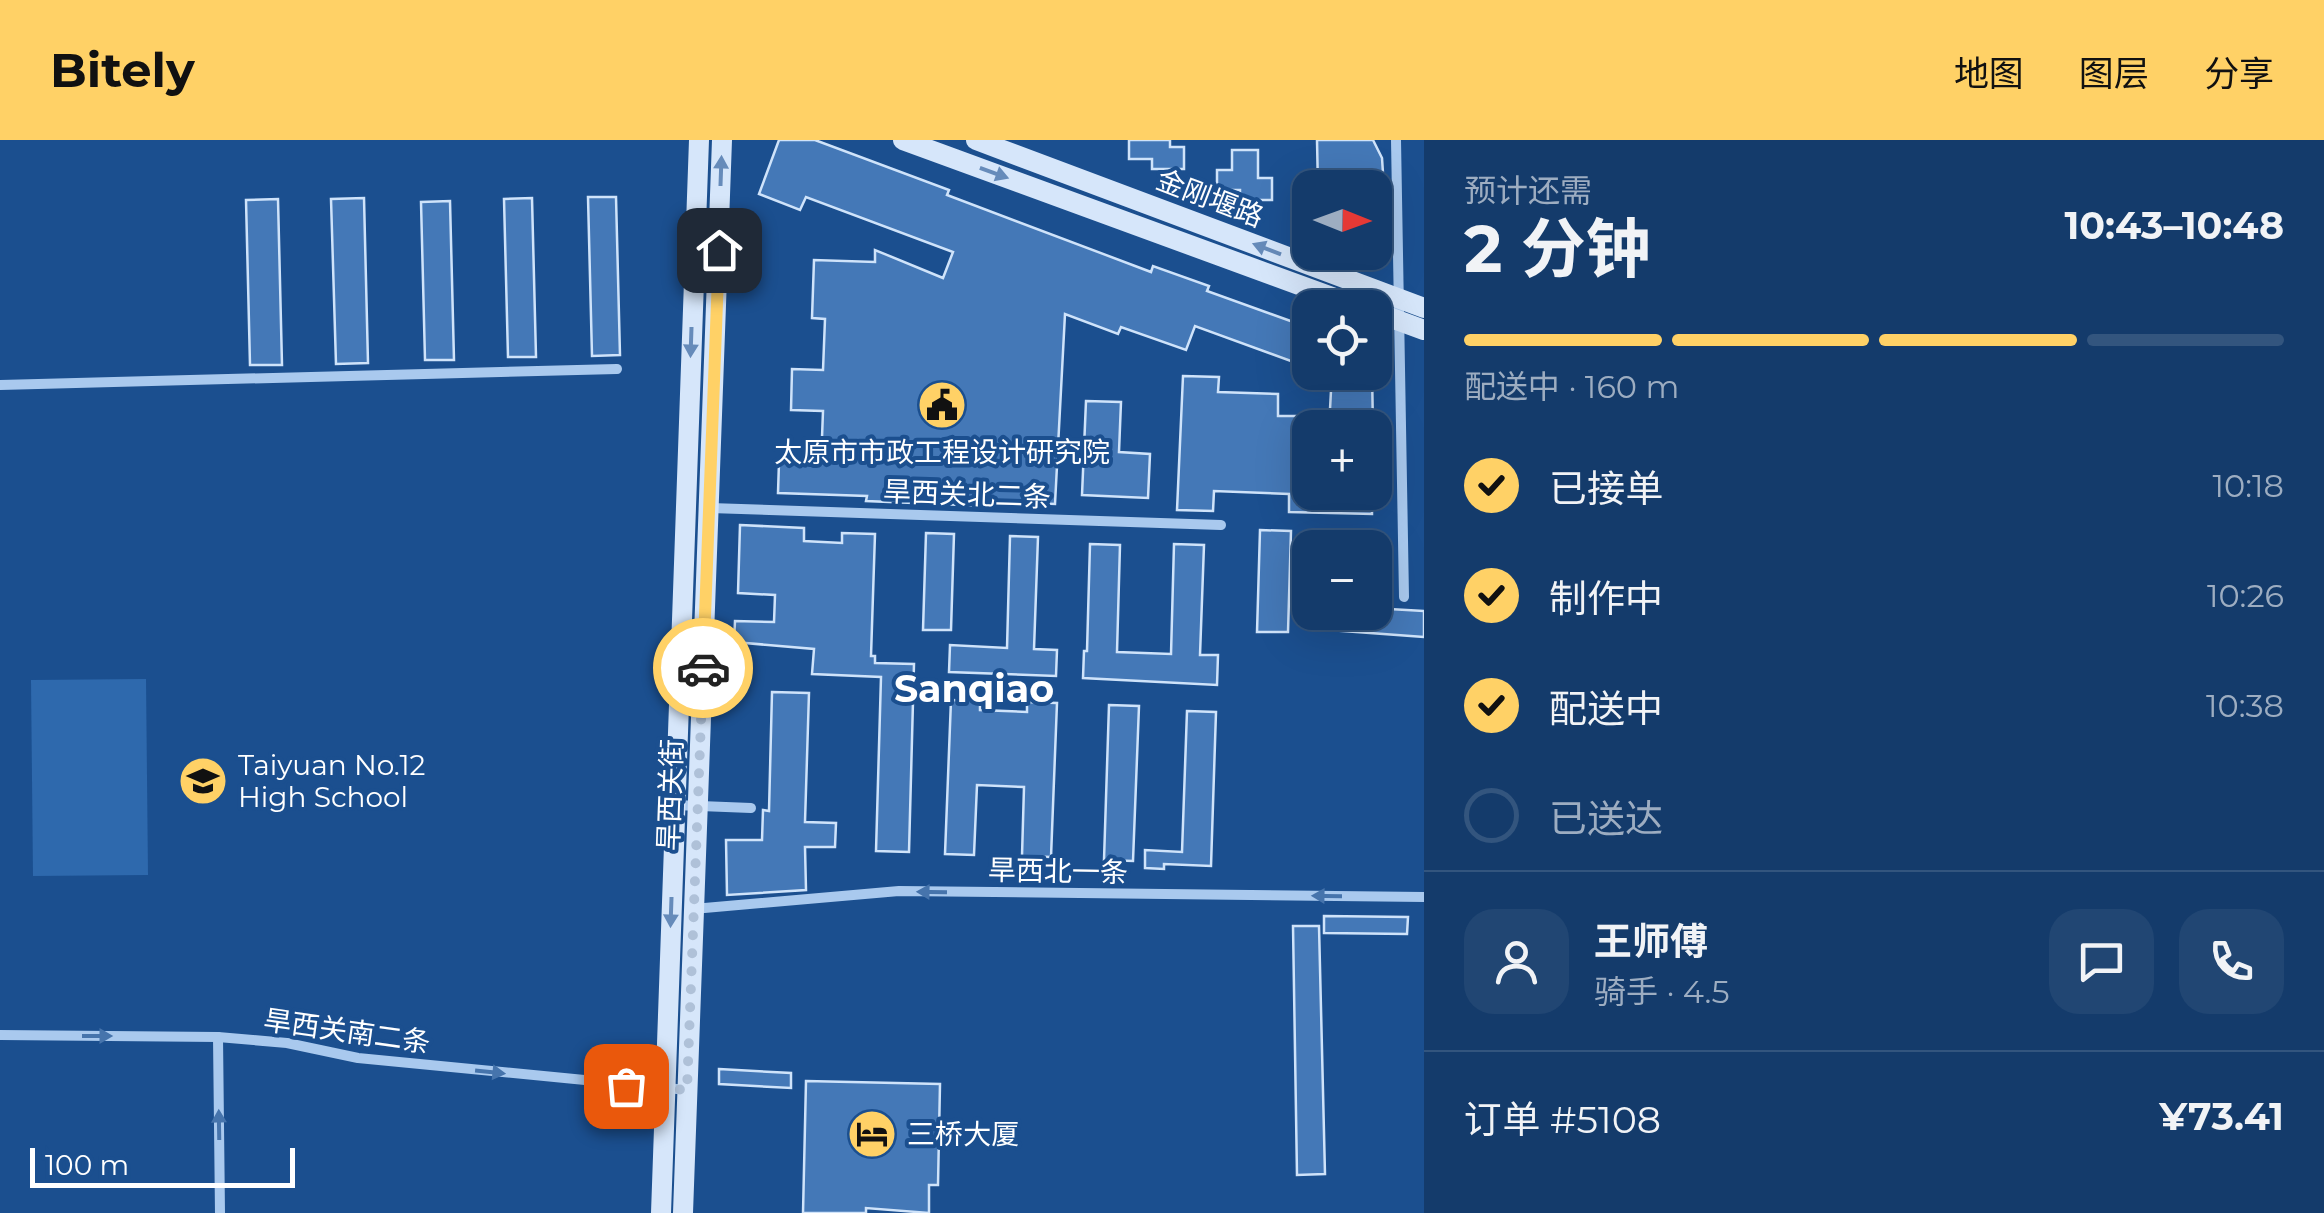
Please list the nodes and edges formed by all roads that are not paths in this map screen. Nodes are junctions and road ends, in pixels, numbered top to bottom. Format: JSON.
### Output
{"nodes":[{"id":1,"x":699,"y":140,"type":"edge"},
{"id":2,"x":722,"y":140,"type":"edge"},
{"id":3,"x":903,"y":140,"type":"edge"},
{"id":4,"x":976,"y":140,"type":"edge"},
{"id":5,"x":1396,"y":140,"type":"edge"},
{"id":6,"x":1313,"y":290,"type":"edge"},
{"id":7,"x":1399,"y":299,"type":"junction"},
{"id":8,"x":1424,"y":308,"type":"edge"},
{"id":9,"x":1392,"y":318,"type":"edge"},
{"id":10,"x":1399,"y":321,"type":"junction"},
{"id":11,"x":1424,"y":330,"type":"edge"},
{"id":12,"x":616,"y":369,"type":"dead end"},
{"id":13,"x":0,"y":385,"type":"edge"},
{"id":14,"x":710,"y":508,"type":"junction"},
{"id":15,"x":1222,"y":525,"type":"dead end"},
{"id":16,"x":1404,"y":597,"type":"dead end"},
{"id":17,"x":675,"y":804,"type":"junction"},
{"id":18,"x":698,"y":806,"type":"junction"},
{"id":19,"x":751,"y":808,"type":"dead end"},
{"id":20,"x":1424,"y":897,"type":"edge"},
{"id":21,"x":693,"y":909,"type":"junction"},
{"id":22,"x":0,"y":1036,"type":"edge"},
{"id":23,"x":218,"y":1037,"type":"junction"},
{"id":24,"x":664,"y":1089,"type":"junction"},
{"id":25,"x":687,"y":1090,"type":"junction"},
{"id":26,"x":220,"y":1213,"type":"edge"},
{"id":27,"x":660,"y":1213,"type":"edge"},
{"id":28,"x":684,"y":1213,"type":"edge"}],
"edges":[{"from":1,"to":17,"type":"main road","name":"旱西关街","one_way":true},
{"from":14,"to":2,"type":"main road","name":"旱西关街","one_way":true},
{"from":3,"to":6,"type":"main road","one_way":true},
{"from":7,"to":4,"type":"main road","name":"金刚堰路","one_way":true},
{"from":5,"to":7,"type":"street"},
{"from":7,"to":8,"type":"main road","name":"金刚堰路"},
{"from":7,"to":10,"type":"street"},
{"from":9,"to":10,"type":"main road"},
{"from":10,"to":11,"type":"main road"},
{"from":10,"to":16,"type":"street"},
{"from":12,"to":13,"type":"street"},
{"from":14,"to":15,"type":"street","name":"旱西关北二条"},
{"from":14,"to":18,"type":"main road","name":"旱西关街"},
{"from":17,"to":18,"type":"street"},
{"from":17,"to":24,"type":"main road","name":"旱西关街","one_way":true},
{"from":18,"to":19,"type":"street"},
{"from":18,"to":21,"type":"main road","name":"旱西关街"},
{"from":20,"to":21,"type":"street","name":"旱西北一条","one_way":true},
{"from":21,"to":25,"type":"main road","name":"旱西关街"},
{"from":22,"to":23,"type":"street","name":"旱西关南二条","one_way":true},
{"from":23,"to":24,"type":"street","name":"旱西关南二条","one_way":true},
{"from":26,"to":23,"type":"street","one_way":true},
{"from":24,"to":25,"type":"street","name":"旱西关南二条"},
{"from":24,"to":27,"type":"main road","name":"旱西关街"},
{"from":25,"to":28,"type":"main road","name":"旱西关街"}]}
